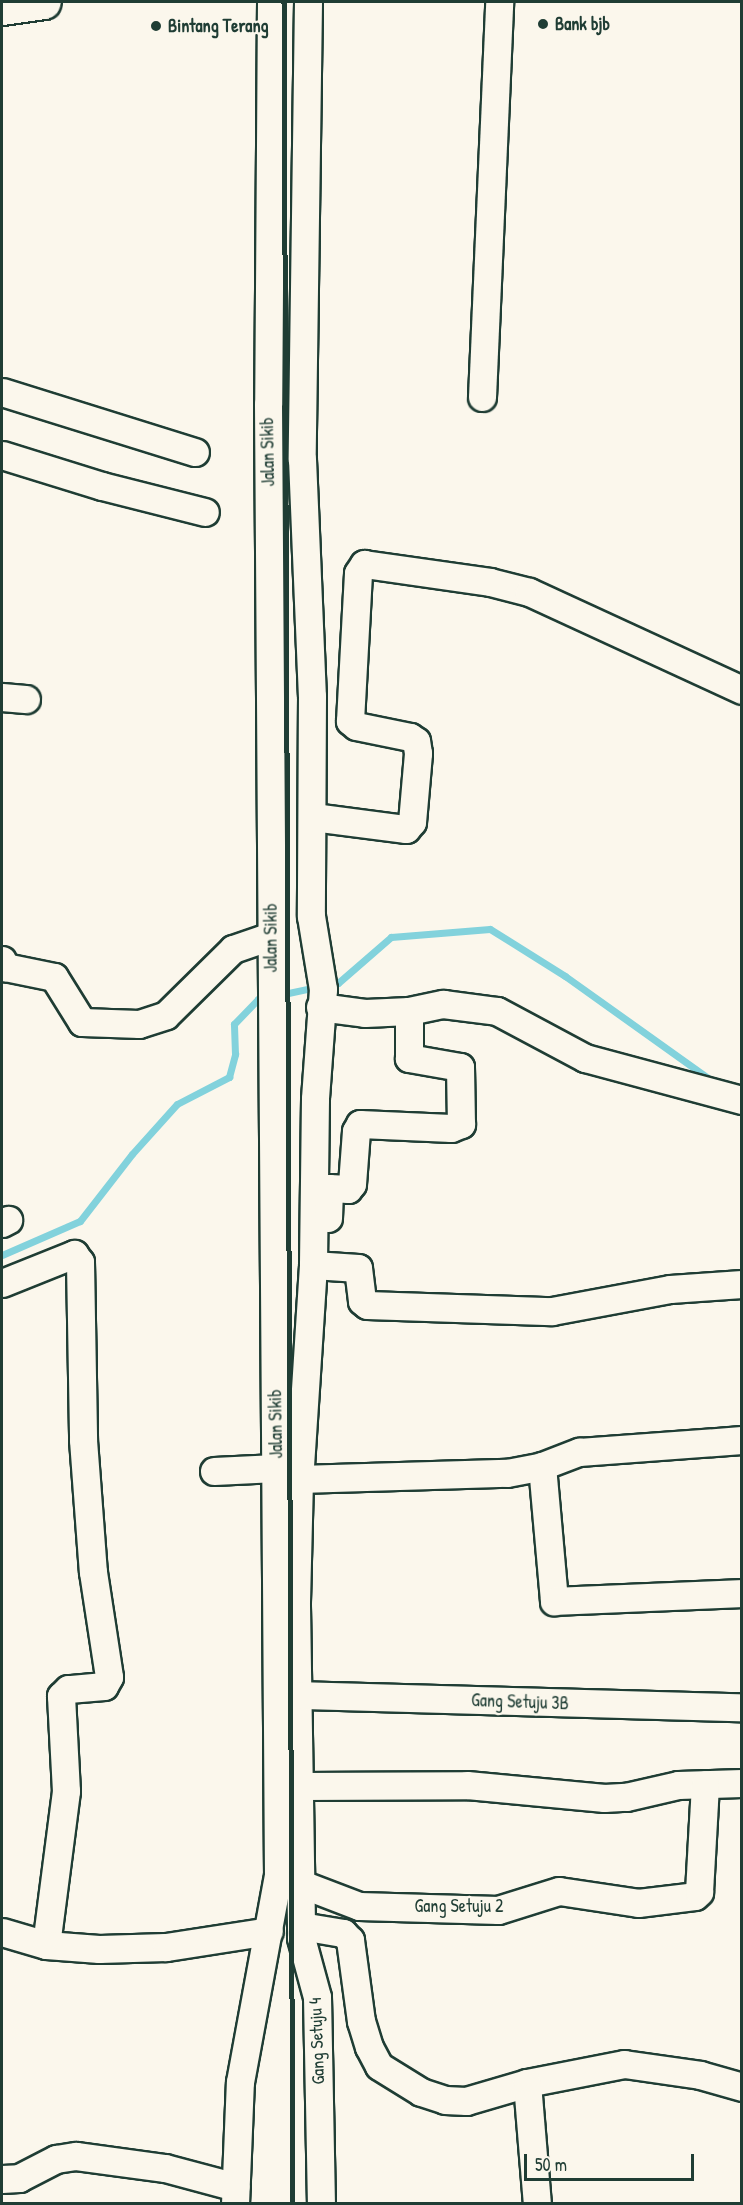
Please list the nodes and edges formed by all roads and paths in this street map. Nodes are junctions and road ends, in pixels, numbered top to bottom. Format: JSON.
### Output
{"nodes":[{"id":1,"x":44,"y":2,"type":"edge"},
{"id":2,"x":271,"y":2,"type":"edge"},
{"id":3,"x":308,"y":2,"type":"edge"},
{"id":4,"x":499,"y":2,"type":"edge"},
{"id":5,"x":2,"y":8,"type":"edge"},
{"id":6,"x":2,"y":392,"type":"edge"},
{"id":7,"x":482,"y":397,"type":"dead end"},
{"id":8,"x":195,"y":452,"type":"dead end"},
{"id":9,"x":2,"y":455,"type":"edge"},
{"id":10,"x":205,"y":512,"type":"dead end"},
{"id":11,"x":352,"y":662,"type":"junction"},
{"id":12,"x":311,"y":663,"type":"junction"},
{"id":13,"x":741,"y":690,"type":"edge"},
{"id":14,"x":313,"y":817,"type":"junction"},
{"id":15,"x":272,"y":936,"type":"junction"},
{"id":16,"x":2,"y":960,"type":"edge"},
{"id":17,"x":322,"y":998,"type":"junction"},
{"id":18,"x":409,"y":1011,"type":"junction"},
{"id":19,"x":741,"y":1100,"type":"edge"},
{"id":20,"x":328,"y":1234,"type":"dead end"},
{"id":21,"x":313,"y":1265,"type":"junction"},
{"id":22,"x":2,"y":1283,"type":"edge"},
{"id":23,"x":741,"y":1284,"type":"edge"},
{"id":24,"x":741,"y":1440,"type":"edge"},
{"id":25,"x":542,"y":1466,"type":"junction"},
{"id":26,"x":214,"y":1471,"type":"dead end"},
{"id":27,"x":287,"y":1473,"type":"junction"},
{"id":28,"x":741,"y":1593,"type":"edge"},
{"id":29,"x":299,"y":1695,"type":"junction"},
{"id":30,"x":741,"y":1707,"type":"edge"},
{"id":31,"x":741,"y":1783,"type":"edge"},
{"id":32,"x":705,"y":1784,"type":"junction"},
{"id":33,"x":301,"y":1786,"type":"junction"},
{"id":34,"x":290,"y":1879,"type":"junction"},
{"id":35,"x":301,"y":1926,"type":"junction"},
{"id":36,"x":269,"y":1931,"type":"junction"},
{"id":37,"x":2,"y":1932,"type":"edge"},
{"id":38,"x":46,"y":1945,"type":"junction"},
{"id":39,"x":527,"y":2083,"type":"junction"},
{"id":40,"x":741,"y":2087,"type":"edge"},
{"id":41,"x":2,"y":2179,"type":"edge"},
{"id":42,"x":235,"y":2195,"type":"edge"},
{"id":43,"x":321,"y":2204,"type":"edge"},
{"id":44,"x":537,"y":2204,"type":"edge"}],
"edges":[{"from":1,"to":5,"type":"main road"},
{"from":2,"to":15,"type":"street","name":"Jalan Sikib"},
{"from":3,"to":12,"type":"street"},
{"from":4,"to":7,"type":"street"},
{"from":6,"to":8,"type":"street"},
{"from":9,"to":10,"type":"street"},
{"from":11,"to":12,"type":"street"},
{"from":11,"to":13,"type":"street"},
{"from":11,"to":14,"type":"street"},
{"from":12,"to":14,"type":"street"},
{"from":14,"to":17,"type":"street"},
{"from":15,"to":16,"type":"street"},
{"from":15,"to":27,"type":"street","name":"Jalan Sikib"},
{"from":17,"to":18,"type":"street"},
{"from":17,"to":21,"type":"street"},
{"from":18,"to":19,"type":"street"},
{"from":18,"to":20,"type":"street"},
{"from":21,"to":23,"type":"street"},
{"from":21,"to":27,"type":"street"},
{"from":22,"to":38,"type":"street"},
{"from":24,"to":25,"type":"street"},
{"from":25,"to":27,"type":"street"},
{"from":25,"to":28,"type":"street"},
{"from":26,"to":27,"type":"street"},
{"from":27,"to":29,"type":"street"},
{"from":27,"to":34,"type":"street","name":"Jalan Sikib"},
{"from":29,"to":30,"type":"street","name":"Gang Setuju 3B"},
{"from":29,"to":33,"type":"street"},
{"from":31,"to":32,"type":"street"},
{"from":32,"to":33,"type":"street"},
{"from":32,"to":34,"type":"street","name":"Gang Setuju 2"},
{"from":33,"to":34,"type":"street"},
{"from":34,"to":35,"type":"street","name":"Gang Setuju 4"},
{"from":34,"to":36,"type":"street"},
{"from":35,"to":39,"type":"street"},
{"from":35,"to":43,"type":"street","name":"Gang Setuju 4"},
{"from":36,"to":38,"type":"street"},
{"from":36,"to":42,"type":"street"},
{"from":37,"to":38,"type":"street"},
{"from":39,"to":40,"type":"street"},
{"from":39,"to":44,"type":"street"},
{"from":41,"to":42,"type":"street"}]}
